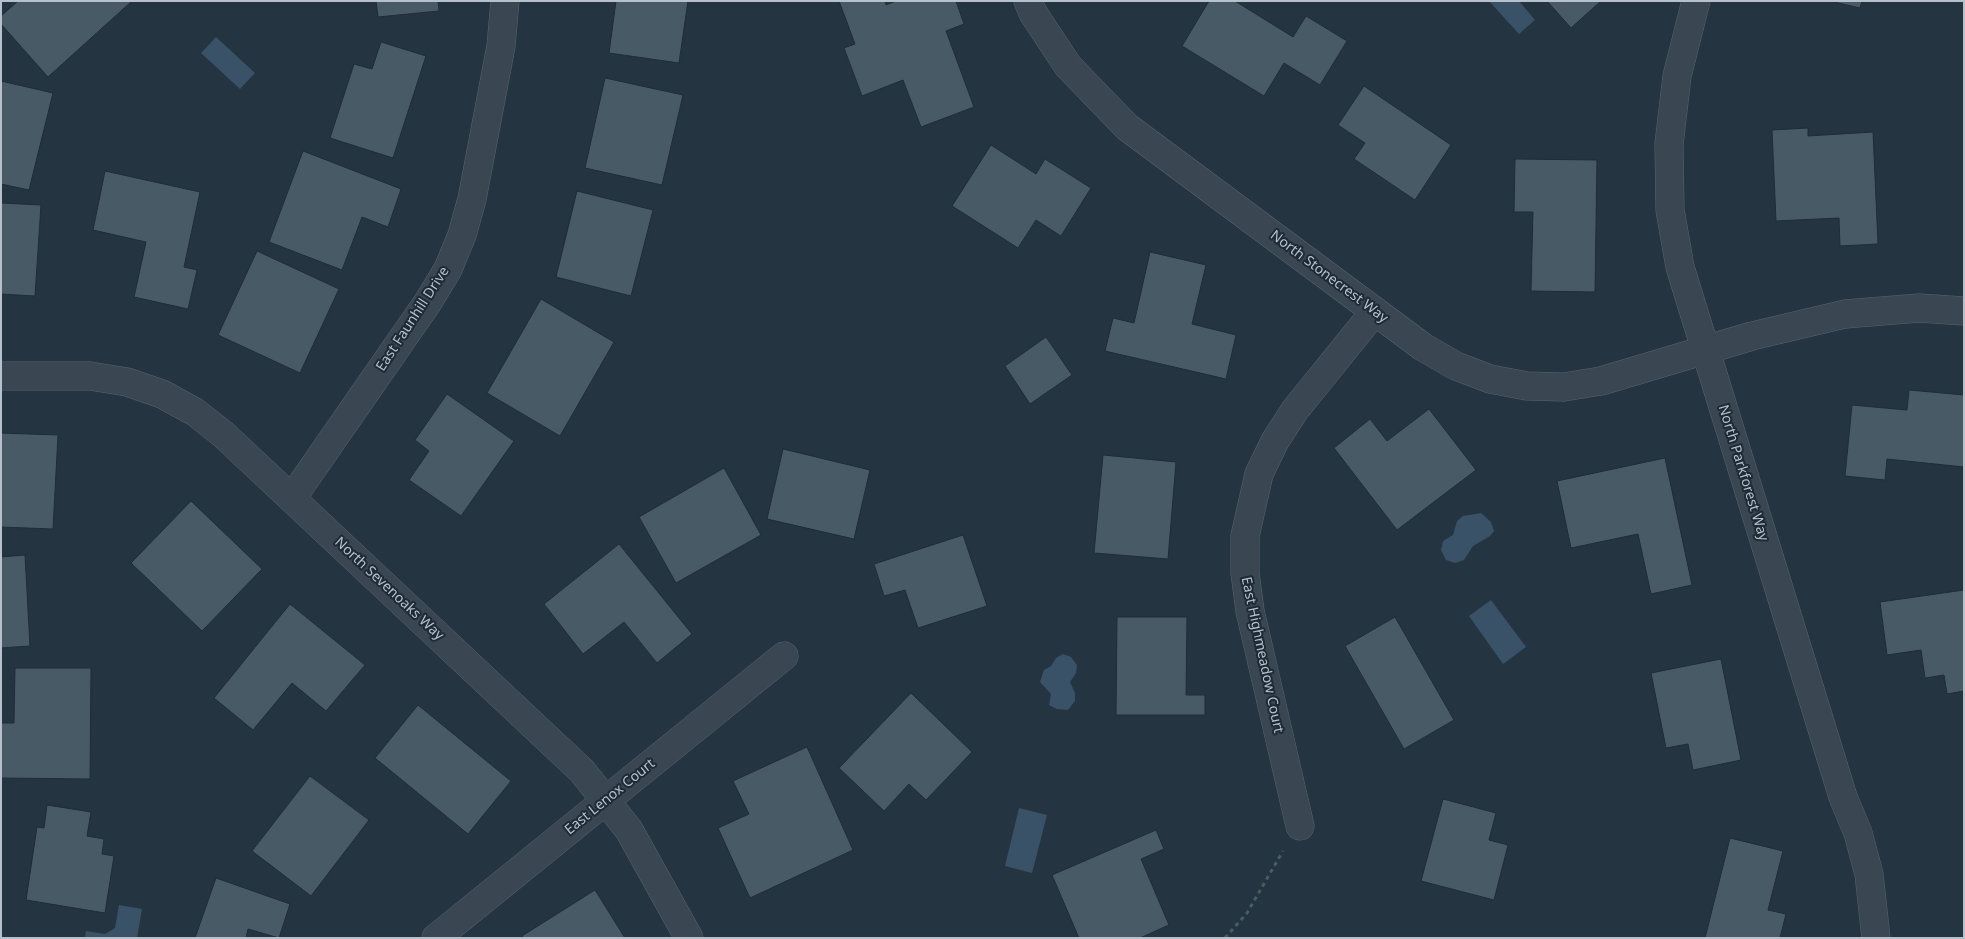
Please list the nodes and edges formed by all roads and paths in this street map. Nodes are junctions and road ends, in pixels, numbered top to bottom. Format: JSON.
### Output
{"nodes":[{"id":1,"x":505,"y":1,"type":"edge"},
{"id":2,"x":1028,"y":1,"type":"edge"},
{"id":3,"x":1696,"y":1,"type":"edge"},
{"id":4,"x":1375,"y":311,"type":"junction"},
{"id":5,"x":1964,"y":311,"type":"edge"},
{"id":6,"x":1705,"y":350,"type":"junction"},
{"id":7,"x":1,"y":376,"type":"edge"},
{"id":8,"x":292,"y":498,"type":"junction"},
{"id":9,"x":784,"y":656,"type":"dead end"},
{"id":10,"x":607,"y":800,"type":"junction"},
{"id":11,"x":1300,"y":826,"type":"joint"},
{"id":12,"x":436,"y":938,"type":"edge"},
{"id":13,"x":689,"y":938,"type":"edge"},
{"id":14,"x":1225,"y":938,"type":"edge"},
{"id":15,"x":1876,"y":938,"type":"edge"}],
"edges":[{"from":1,"to":8,"type":"street","name":"East Faunhill Drive"},
{"from":2,"to":4,"type":"street","name":"North Stonecrest Way"},
{"from":3,"to":6,"type":"street","name":"North Parkforest Way"},
{"from":4,"to":6,"type":"street","name":"North Stonecrest Way"},
{"from":4,"to":11,"type":"street","name":"East Highmeadow Court"},
{"from":5,"to":6,"type":"street","name":"North Stonecrest Way"},
{"from":6,"to":15,"type":"street","name":"North Parkforest Way"},
{"from":7,"to":8,"type":"street","name":"North Sevenoaks Way"},
{"from":8,"to":10,"type":"street","name":"North Sevenoaks Way"},
{"from":9,"to":10,"type":"street","name":"East Lenox Court"},
{"from":10,"to":12,"type":"street","name":"East Lenox Court"},
{"from":10,"to":13,"type":"street","name":"North Sevenoaks Way"},
{"from":11,"to":14,"type":"path"}]}
